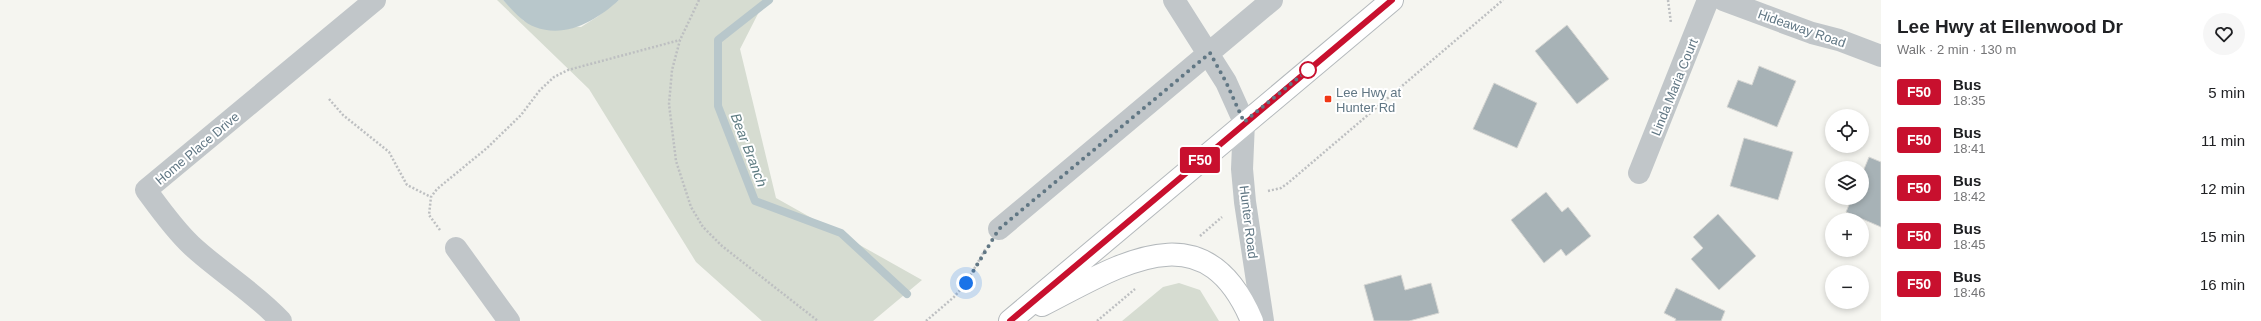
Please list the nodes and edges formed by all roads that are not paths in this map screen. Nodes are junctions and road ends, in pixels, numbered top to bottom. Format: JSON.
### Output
{"nodes":[{"id":1,"x":375,"y":0,"type":"edge"},
{"id":2,"x":1174,"y":0,"type":"edge"},
{"id":3,"x":1272,"y":0,"type":"edge"},
{"id":4,"x":1392,"y":0,"type":"edge"},
{"id":5,"x":1708,"y":0,"type":"edge"},
{"id":6,"x":1723,"y":0,"type":"edge"},
{"id":7,"x":1210,"y":53,"type":"junction"},
{"id":8,"x":1881,"y":56,"type":"edge"},
{"id":9,"x":1244,"y":122,"type":"junction"},
{"id":10,"x":1639,"y":173,"type":"dead end"},
{"id":11,"x":999,"y":229,"type":"road end"},
{"id":12,"x":456,"y":248,"type":"road end"},
{"id":13,"x":281,"y":321,"type":"edge"},
{"id":14,"x":509,"y":321,"type":"edge"},
{"id":15,"x":1010,"y":321,"type":"edge"},
{"id":16,"x":1252,"y":321,"type":"edge"},
{"id":17,"x":1263,"y":321,"type":"edge"}],
"edges":[{"from":1,"to":13,"type":"street","name":"Home Place Drive"},
{"from":2,"to":7,"type":"street"},
{"from":3,"to":7,"type":"street"},
{"from":4,"to":9,"type":"main road"},
{"from":5,"to":10,"type":"street","name":"Linda Maria Court"},
{"from":6,"to":8,"type":"street","name":"Hideaway Road"},
{"from":7,"to":9,"type":"street"},
{"from":7,"to":11,"type":"street"},
{"from":9,"to":15,"type":"main road"},
{"from":9,"to":17,"type":"street","name":"Hunter Road"},
{"from":12,"to":14,"type":"street"},
{"from":15,"to":16,"type":"main road"}]}
